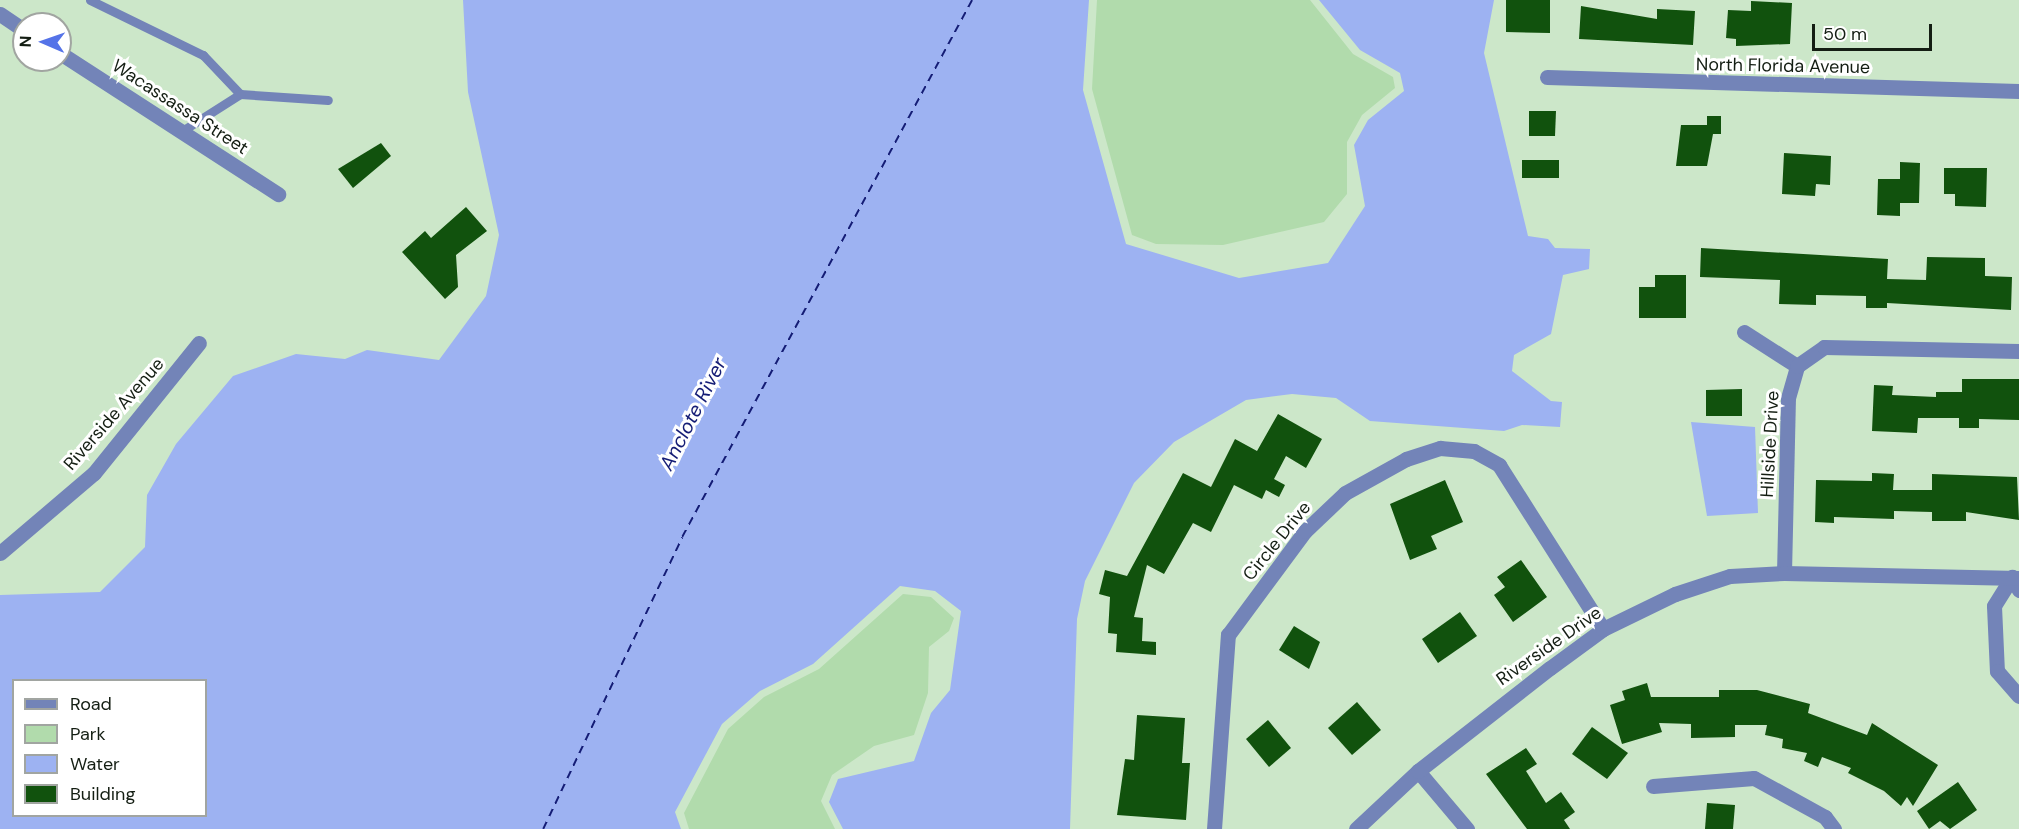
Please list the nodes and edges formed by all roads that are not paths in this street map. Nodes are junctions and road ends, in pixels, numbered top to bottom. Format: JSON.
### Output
{"nodes":[{"id":1,"x":90,"y":0,"type":"edge"},
{"id":2,"x":72,"y":61,"type":"edge"},
{"id":3,"x":1547,"y":77,"type":"dead end"},
{"id":4,"x":2019,"y":91,"type":"edge"},
{"id":5,"x":240,"y":94,"type":"junction"},
{"id":6,"x":328,"y":100,"type":"dead end"},
{"id":7,"x":182,"y":131,"type":"junction"},
{"id":8,"x":278,"y":194,"type":"dead end"},
{"id":9,"x":1743,"y":332,"type":"dead end"},
{"id":10,"x":199,"y":343,"type":"dead end"},
{"id":11,"x":2019,"y":351,"type":"edge"},
{"id":12,"x":1797,"y":366,"type":"junction"},
{"id":13,"x":0,"y":553,"type":"edge"},
{"id":14,"x":1784,"y":573,"type":"junction"},
{"id":15,"x":2017,"y":582,"type":"edge"},
{"id":16,"x":1603,"y":629,"type":"junction"},
{"id":17,"x":2019,"y":696,"type":"edge"},
{"id":18,"x":1418,"y":771,"type":"junction"},
{"id":19,"x":1653,"y":786,"type":"dead end"},
{"id":20,"x":1214,"y":829,"type":"edge"},
{"id":21,"x":1356,"y":829,"type":"edge"},
{"id":22,"x":1467,"y":829,"type":"edge"},
{"id":23,"x":1834,"y":829,"type":"edge"}],
"edges":[{"from":1,"to":5,"type":"lane"},
{"from":2,"to":7,"type":"street","name":"Wacassassa Street"},
{"from":3,"to":4,"type":"street","name":"North Florida Avenue"},
{"from":5,"to":6,"type":"lane"},
{"from":5,"to":7,"type":"lane"},
{"from":7,"to":8,"type":"street","name":"Wacassassa Street"},
{"from":9,"to":12,"type":"street"},
{"from":10,"to":13,"type":"street","name":"Riverside Avenue"},
{"from":11,"to":12,"type":"street"},
{"from":12,"to":14,"type":"street","name":"Hillside Drive"},
{"from":14,"to":15,"type":"street","name":"Riverside Drive"},
{"from":14,"to":16,"type":"street","name":"Riverside Drive"},
{"from":15,"to":17,"type":"street"},
{"from":16,"to":18,"type":"street","name":"Riverside Drive"},
{"from":16,"to":20,"type":"street","name":"Circle Drive"},
{"from":18,"to":21,"type":"street","name":"Riverside Drive"},
{"from":18,"to":22,"type":"street"},
{"from":19,"to":23,"type":"street"}]}
